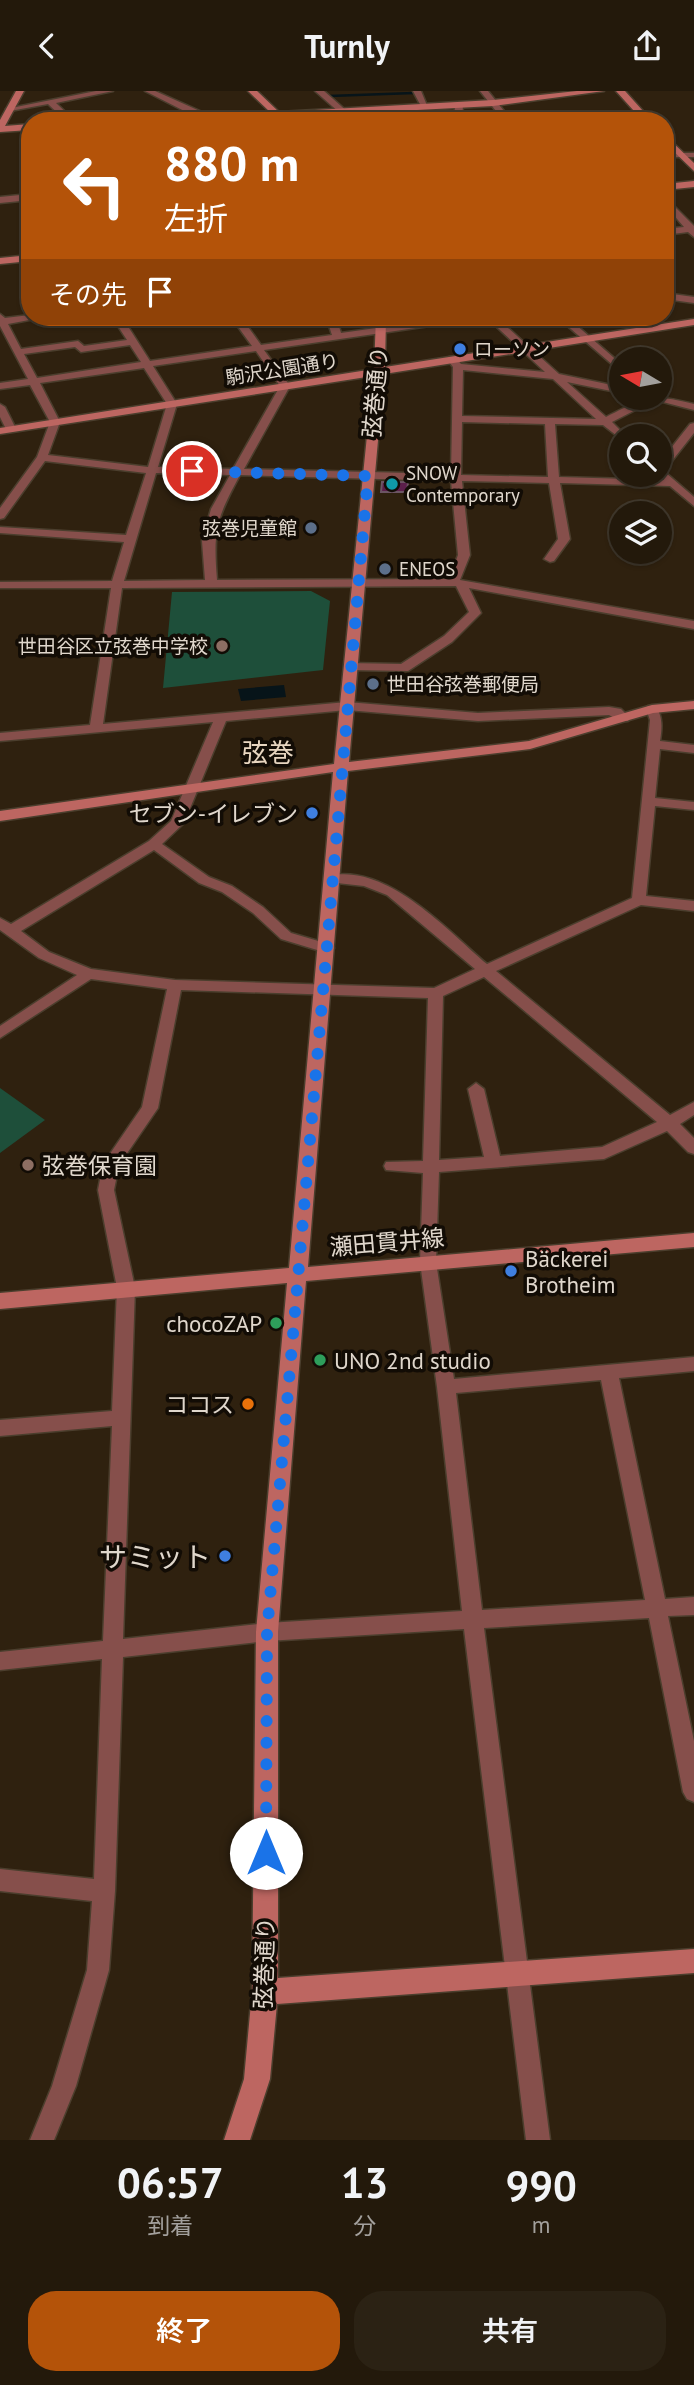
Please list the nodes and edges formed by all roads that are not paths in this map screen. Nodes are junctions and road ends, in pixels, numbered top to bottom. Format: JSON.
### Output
{"nodes":[{"id":1,"x":20,"y":91,"type":"edge"},
{"id":2,"x":107,"y":91,"type":"edge"},
{"id":3,"x":149,"y":91,"type":"edge"},
{"id":4,"x":251,"y":91,"type":"edge"},
{"id":5,"x":319,"y":91,"type":"edge"},
{"id":6,"x":417,"y":91,"type":"edge"},
{"id":7,"x":484,"y":91,"type":"edge"},
{"id":8,"x":600,"y":91,"type":"edge"},
{"id":9,"x":620,"y":91,"type":"edge"},
{"id":10,"x":63,"y":92,"type":"edge"},
{"id":11,"x":72,"y":97,"type":"junction"},
{"id":12,"x":50,"y":102,"type":"junction"},
{"id":13,"x":493,"y":103,"type":"junction"},
{"id":14,"x":459,"y":105,"type":"junction"},
{"id":15,"x":425,"y":106,"type":"junction"},
{"id":16,"x":10,"y":109,"type":"junction"},
{"id":17,"x":343,"y":111,"type":"junction"},
{"id":18,"x":61,"y":112,"type":"edge"},
{"id":19,"x":193,"y":112,"type":"edge"},
{"id":20,"x":274,"y":112,"type":"edge"},
{"id":21,"x":334,"y":112,"type":"edge"},
{"id":22,"x":459,"y":112,"type":"edge"},
{"id":23,"x":500,"y":112,"type":"edge"},
{"id":24,"x":640,"y":112,"type":"edge"},
{"id":25,"x":21,"y":127,"type":"edge"},
{"id":26,"x":0,"y":128,"type":"edge"},
{"id":27,"x":674,"y":148,"type":"edge"},
{"id":28,"x":674,"y":155,"type":"edge"},
{"id":29,"x":681,"y":155,"type":"junction"},
{"id":30,"x":694,"y":155,"type":"edge"},
{"id":31,"x":694,"y":168,"type":"edge"},
{"id":32,"x":694,"y":184,"type":"edge"},
{"id":33,"x":674,"y":186,"type":"edge"},
{"id":34,"x":21,"y":198,"type":"edge"},
{"id":35,"x":0,"y":200,"type":"edge"},
{"id":36,"x":674,"y":210,"type":"edge"},
{"id":37,"x":693,"y":231,"type":"edge"},
{"id":38,"x":674,"y":232,"type":"edge"},
{"id":39,"x":21,"y":259,"type":"edge"},
{"id":40,"x":0,"y":261,"type":"edge"},
{"id":41,"x":674,"y":297,"type":"edge"},
{"id":42,"x":694,"y":300,"type":"edge"},
{"id":43,"x":21,"y":319,"type":"edge"},
{"id":44,"x":1,"y":320,"type":"edge"},
{"id":45,"x":694,"y":322,"type":"edge"},
{"id":46,"x":674,"y":325,"type":"edge"},
{"id":47,"x":122,"y":326,"type":"edge"},
{"id":48,"x":242,"y":326,"type":"edge"},
{"id":49,"x":334,"y":326,"type":"edge"},
{"id":50,"x":380,"y":326,"type":"edge"},
{"id":51,"x":408,"y":326,"type":"edge"},
{"id":52,"x":501,"y":326,"type":"edge"},
{"id":53,"x":573,"y":326,"type":"edge"},
{"id":54,"x":668,"y":326,"type":"edge"},
{"id":55,"x":380,"y":330,"type":"junction"},
{"id":56,"x":337,"y":336,"type":"junction"},
{"id":57,"x":588,"y":338,"type":"junction"},
{"id":58,"x":132,"y":342,"type":"junction"},
{"id":59,"x":258,"y":348,"type":"junction"},
{"id":60,"x":525,"y":348,"type":"junction"},
{"id":61,"x":19,"y":352,"type":"junction"},
{"id":62,"x":609,"y":358,"type":"edge"},
{"id":63,"x":455,"y":363,"type":"junction"},
{"id":64,"x":147,"y":365,"type":"junction"},
{"id":65,"x":379,"y":371,"type":"junction"},
{"id":66,"x":555,"y":376,"type":"junction"},
{"id":67,"x":34,"y":381,"type":"junction"},
{"id":68,"x":0,"y":386,"type":"edge"},
{"id":69,"x":285,"y":386,"type":"junction"},
{"id":70,"x":609,"y":387,"type":"edge"},
{"id":71,"x":672,"y":402,"type":"edge"},
{"id":72,"x":172,"y":404,"type":"junction"},
{"id":73,"x":0,"y":407,"type":"edge"},
{"id":74,"x":694,"y":407,"type":"edge"},
{"id":75,"x":629,"y":410,"type":"edge"},
{"id":76,"x":456,"y":419,"type":"junction"},
{"id":77,"x":55,"y":422,"type":"junction"},
{"id":78,"x":550,"y":422,"type":"junction"},
{"id":79,"x":606,"y":422,"type":"junction"},
{"id":80,"x":609,"y":425,"type":"edge"},
{"id":81,"x":694,"y":426,"type":"edge"},
{"id":82,"x":5,"y":430,"type":"edge"},
{"id":83,"x":672,"y":454,"type":"edge"},
{"id":84,"x":42,"y":457,"type":"junction"},
{"id":85,"x":150,"y":470,"type":"junction"},
{"id":86,"x":235,"y":472,"type":"junction"},
{"id":87,"x":368,"y":476,"type":"junction"},
{"id":88,"x":456,"y":478,"type":"junction"},
{"id":89,"x":554,"y":480,"type":"junction"},
{"id":90,"x":673,"y":483,"type":"joint"},
{"id":91,"x":694,"y":503,"type":"edge"},
{"id":92,"x":0,"y":516,"type":"edge"},
{"id":93,"x":0,"y":530,"type":"edge"},
{"id":94,"x":129,"y":539,"type":"junction"},
{"id":95,"x":550,"y":559,"type":"dead end"},
{"id":96,"x":359,"y":582,"type":"junction"},
{"id":97,"x":457,"y":582,"type":"junction"},
{"id":98,"x":211,"y":583,"type":"junction"},
{"id":99,"x":117,"y":584,"type":"junction"},
{"id":100,"x":0,"y":585,"type":"edge"},
{"id":101,"x":694,"y":625,"type":"edge"},
{"id":102,"x":352,"y":666,"type":"junction"},
{"id":103,"x":694,"y":705,"type":"edge"},
{"id":104,"x":347,"y":706,"type":"junction"},
{"id":105,"x":652,"y":709,"type":"junction"},
{"id":106,"x":221,"y":717,"type":"junction"},
{"id":107,"x":624,"y":718,"type":"junction"},
{"id":108,"x":96,"y":728,"type":"junction"},
{"id":109,"x":0,"y":737,"type":"edge"},
{"id":110,"x":653,"y":744,"type":"junction"},
{"id":111,"x":694,"y":749,"type":"edge"},
{"id":112,"x":341,"y":767,"type":"junction"},
{"id":113,"x":192,"y":789,"type":"junction"},
{"id":114,"x":648,"y":801,"type":"junction"},
{"id":115,"x":694,"y":806,"type":"edge"},
{"id":116,"x":0,"y":816,"type":"edge"},
{"id":117,"x":154,"y":844,"type":"junction"},
{"id":118,"x":333,"y":879,"type":"junction"},
{"id":119,"x":639,"y":900,"type":"junction"},
{"id":120,"x":694,"y":906,"type":"edge"},
{"id":121,"x":6,"y":927,"type":"edge"},
{"id":122,"x":327,"y":948,"type":"junction"},
{"id":123,"x":485,"y":970,"type":"junction"},
{"id":124,"x":88,"y":974,"type":"junction"},
{"id":125,"x":175,"y":985,"type":"junction"},
{"id":126,"x":323,"y":989,"type":"junction"},
{"id":127,"x":436,"y":993,"type":"junction"},
{"id":128,"x":0,"y":1033,"type":"edge"},
{"id":129,"x":476,"y":1089,"type":"dead end"},
{"id":130,"x":694,"y":1108,"type":"edge"},
{"id":131,"x":669,"y":1123,"type":"junction"},
{"id":132,"x":694,"y":1148,"type":"edge"},
{"id":133,"x":493,"y":1162,"type":"junction"},
{"id":134,"x":392,"y":1166,"type":"dead end"},
{"id":135,"x":431,"y":1167,"type":"junction"},
{"id":136,"x":694,"y":1240,"type":"edge"},
{"id":137,"x":428,"y":1262,"type":"junction"},
{"id":138,"x":299,"y":1275,"type":"junction"},
{"id":139,"x":126,"y":1288,"type":"junction"},
{"id":140,"x":0,"y":1301,"type":"edge"},
{"id":141,"x":694,"y":1364,"type":"edge"},
{"id":142,"x":609,"y":1373,"type":"junction"},
{"id":143,"x":446,"y":1387,"type":"junction"},
{"id":144,"x":122,"y":1417,"type":"junction"},
{"id":145,"x":0,"y":1428,"type":"edge"},
{"id":146,"x":694,"y":1606,"type":"edge"},
{"id":147,"x":657,"y":1608,"type":"junction"},
{"id":148,"x":473,"y":1621,"type":"junction"},
{"id":149,"x":267,"y":1632,"type":"junction"},
{"id":150,"x":115,"y":1649,"type":"junction"},
{"id":151,"x":0,"y":1661,"type":"edge"},
{"id":152,"x":694,"y":1793,"type":"edge"},
{"id":153,"x":0,"y":1880,"type":"edge"},
{"id":154,"x":104,"y":1891,"type":"junction"},
{"id":155,"x":694,"y":1961,"type":"edge"},
{"id":156,"x":518,"y":1975,"type":"junction"},
{"id":157,"x":265,"y":1992,"type":"junction"},
{"id":158,"x":42,"y":2140,"type":"edge"},
{"id":159,"x":237,"y":2140,"type":"edge"},
{"id":160,"x":538,"y":2140,"type":"edge"}],
"edges":[{"from":1,"to":16,"type":"street"},
{"from":2,"to":11,"type":"street"},
{"from":3,"to":19,"type":"street"},
{"from":4,"to":20,"type":"street"},
{"from":5,"to":17,"type":"street"},
{"from":6,"to":15,"type":"street"},
{"from":7,"to":13,"type":"street"},
{"from":8,"to":13,"type":"street"},
{"from":9,"to":24,"type":"street"},
{"from":10,"to":11,"type":"street"},
{"from":11,"to":12,"type":"street"},
{"from":12,"to":16,"type":"street"},
{"from":12,"to":18,"type":"street"},
{"from":13,"to":14,"type":"street"},
{"from":13,"to":23,"type":"street"},
{"from":14,"to":15,"type":"street"},
{"from":14,"to":22,"type":"street"},
{"from":15,"to":17,"type":"street"},
{"from":16,"to":26,"type":"street"},
{"from":17,"to":21,"type":"street"},
{"from":25,"to":26,"type":"street"},
{"from":27,"to":29,"type":"street"},
{"from":28,"to":29,"type":"street"},
{"from":29,"to":30,"type":"street"},
{"from":29,"to":31,"type":"street"},
{"from":32,"to":33,"type":"street"},
{"from":34,"to":35,"type":"street"},
{"from":36,"to":37,"type":"street"},
{"from":37,"to":38,"type":"street"},
{"from":39,"to":40,"type":"street"},
{"from":41,"to":42,"type":"street"},
{"from":43,"to":44,"type":"street"},
{"from":44,"to":61,"type":"street"},
{"from":45,"to":46,"type":"street","name":"駒沢公園通り"},
{"from":47,"to":58,"type":"street"},
{"from":48,"to":59,"type":"street"},
{"from":49,"to":56,"type":"street"},
{"from":50,"to":55,"type":"street","name":"弦巻通り"},
{"from":51,"to":55,"type":"street"},
{"from":52,"to":60,"type":"street"},
{"from":53,"to":57,"type":"street"},
{"from":54,"to":57,"type":"street","name":"駒沢公園通り"},
{"from":55,"to":56,"type":"street"},
{"from":55,"to":65,"type":"street","name":"弦巻通り"},
{"from":56,"to":59,"type":"street"},
{"from":57,"to":60,"type":"street","name":"駒沢公園通り"},
{"from":57,"to":62,"type":"street"},
{"from":58,"to":61,"type":"street"},
{"from":58,"to":64,"type":"street"},
{"from":59,"to":64,"type":"street"},
{"from":59,"to":69,"type":"street"},
{"from":60,"to":63,"type":"street","name":"駒沢公園通り"},
{"from":60,"to":66,"type":"street"},
{"from":61,"to":67,"type":"street"},
{"from":63,"to":65,"type":"street","name":"駒沢公園通り"},
{"from":63,"to":66,"type":"street"},
{"from":63,"to":76,"type":"street"},
{"from":64,"to":67,"type":"street"},
{"from":64,"to":72,"type":"street"},
{"from":65,"to":69,"type":"street","name":"駒沢公園通り"},
{"from":65,"to":87,"type":"street","name":"弦巻通り"},
{"from":66,"to":70,"type":"street"},
{"from":66,"to":79,"type":"street"},
{"from":67,"to":68,"type":"street"},
{"from":67,"to":77,"type":"street"},
{"from":69,"to":72,"type":"street","name":"駒沢公園通り"},
{"from":69,"to":86,"type":"street"},
{"from":71,"to":74,"type":"street"},
{"from":72,"to":77,"type":"street","name":"駒沢公園通り"},
{"from":72,"to":85,"type":"street"},
{"from":73,"to":82,"type":"street"},
{"from":75,"to":79,"type":"street"},
{"from":76,"to":78,"type":"street"},
{"from":76,"to":88,"type":"street"},
{"from":77,"to":82,"type":"street","name":"駒沢公園通り"},
{"from":77,"to":84,"type":"street"},
{"from":78,"to":79,"type":"street"},
{"from":78,"to":89,"type":"street"},
{"from":79,"to":80,"type":"street"},
{"from":81,"to":83,"type":"street"},
{"from":84,"to":85,"type":"street"},
{"from":84,"to":92,"type":"street"},
{"from":85,"to":86,"type":"street"},
{"from":85,"to":94,"type":"street"},
{"from":86,"to":87,"type":"street"},
{"from":86,"to":98,"type":"street"},
{"from":87,"to":88,"type":"street"},
{"from":87,"to":96,"type":"street","name":"弦巻通り"},
{"from":88,"to":89,"type":"street"},
{"from":88,"to":97,"type":"street"},
{"from":89,"to":90,"type":"street"},
{"from":89,"to":95,"type":"street"},
{"from":90,"to":91,"type":"street"},
{"from":93,"to":94,"type":"street"},
{"from":94,"to":99,"type":"street"},
{"from":96,"to":97,"type":"street"},
{"from":96,"to":98,"type":"street"},
{"from":96,"to":102,"type":"street","name":"弦巻通り"},
{"from":97,"to":101,"type":"street"},
{"from":97,"to":102,"type":"street"},
{"from":98,"to":99,"type":"street"},
{"from":99,"to":100,"type":"street"},
{"from":99,"to":108,"type":"street"},
{"from":102,"to":104,"type":"street","name":"弦巻通り"},
{"from":103,"to":105,"type":"street"},
{"from":104,"to":106,"type":"street"},
{"from":104,"to":107,"type":"street"},
{"from":104,"to":112,"type":"street","name":"弦巻通り"},
{"from":105,"to":107,"type":"street"},
{"from":105,"to":110,"type":"street"},
{"from":106,"to":108,"type":"street"},
{"from":106,"to":113,"type":"street"},
{"from":107,"to":112,"type":"street"},
{"from":108,"to":109,"type":"street"},
{"from":110,"to":111,"type":"street"},
{"from":110,"to":114,"type":"street"},
{"from":112,"to":113,"type":"street"},
{"from":112,"to":118,"type":"street","name":"弦巻通り"},
{"from":113,"to":116,"type":"street"},
{"from":113,"to":117,"type":"street"},
{"from":114,"to":115,"type":"street"},
{"from":114,"to":119,"type":"street"},
{"from":117,"to":121,"type":"street"},
{"from":117,"to":122,"type":"street"},
{"from":118,"to":122,"type":"street","name":"弦巻通り"},
{"from":118,"to":123,"type":"street"},
{"from":119,"to":120,"type":"street"},
{"from":119,"to":123,"type":"street"},
{"from":121,"to":124,"type":"street"},
{"from":122,"to":126,"type":"street","name":"弦巻通り"},
{"from":123,"to":127,"type":"street"},
{"from":123,"to":131,"type":"street"},
{"from":124,"to":125,"type":"street"},
{"from":124,"to":128,"type":"street"},
{"from":125,"to":126,"type":"street"},
{"from":125,"to":139,"type":"street"},
{"from":126,"to":127,"type":"street"},
{"from":126,"to":138,"type":"street","name":"弦巻通り"},
{"from":127,"to":135,"type":"street"},
{"from":129,"to":133,"type":"street"},
{"from":130,"to":131,"type":"street"},
{"from":131,"to":132,"type":"street"},
{"from":131,"to":133,"type":"street"},
{"from":133,"to":135,"type":"street"},
{"from":134,"to":135,"type":"street"},
{"from":135,"to":137,"type":"street"},
{"from":136,"to":137,"type":"street","name":"瀬田貫井線"},
{"from":137,"to":138,"type":"street","name":"瀬田貫井線"},
{"from":137,"to":143,"type":"street"},
{"from":138,"to":139,"type":"street","name":"瀬田貫井線"},
{"from":138,"to":149,"type":"street","name":"弦巻通り"},
{"from":139,"to":140,"type":"street","name":"瀬田貫井線"},
{"from":139,"to":144,"type":"street"},
{"from":141,"to":142,"type":"street"},
{"from":142,"to":143,"type":"street"},
{"from":142,"to":147,"type":"street"},
{"from":143,"to":148,"type":"street"},
{"from":144,"to":145,"type":"street"},
{"from":144,"to":150,"type":"street"},
{"from":146,"to":147,"type":"street"},
{"from":147,"to":148,"type":"street"},
{"from":147,"to":152,"type":"street"},
{"from":148,"to":149,"type":"street"},
{"from":148,"to":156,"type":"street"},
{"from":149,"to":150,"type":"street"},
{"from":149,"to":157,"type":"street","name":"弦巻通り"},
{"from":150,"to":151,"type":"street"},
{"from":150,"to":154,"type":"street"},
{"from":153,"to":154,"type":"street"},
{"from":154,"to":158,"type":"street"},
{"from":155,"to":156,"type":"street"},
{"from":156,"to":157,"type":"street"},
{"from":156,"to":160,"type":"street"},
{"from":157,"to":159,"type":"street","name":"弦巻通り"}]}
